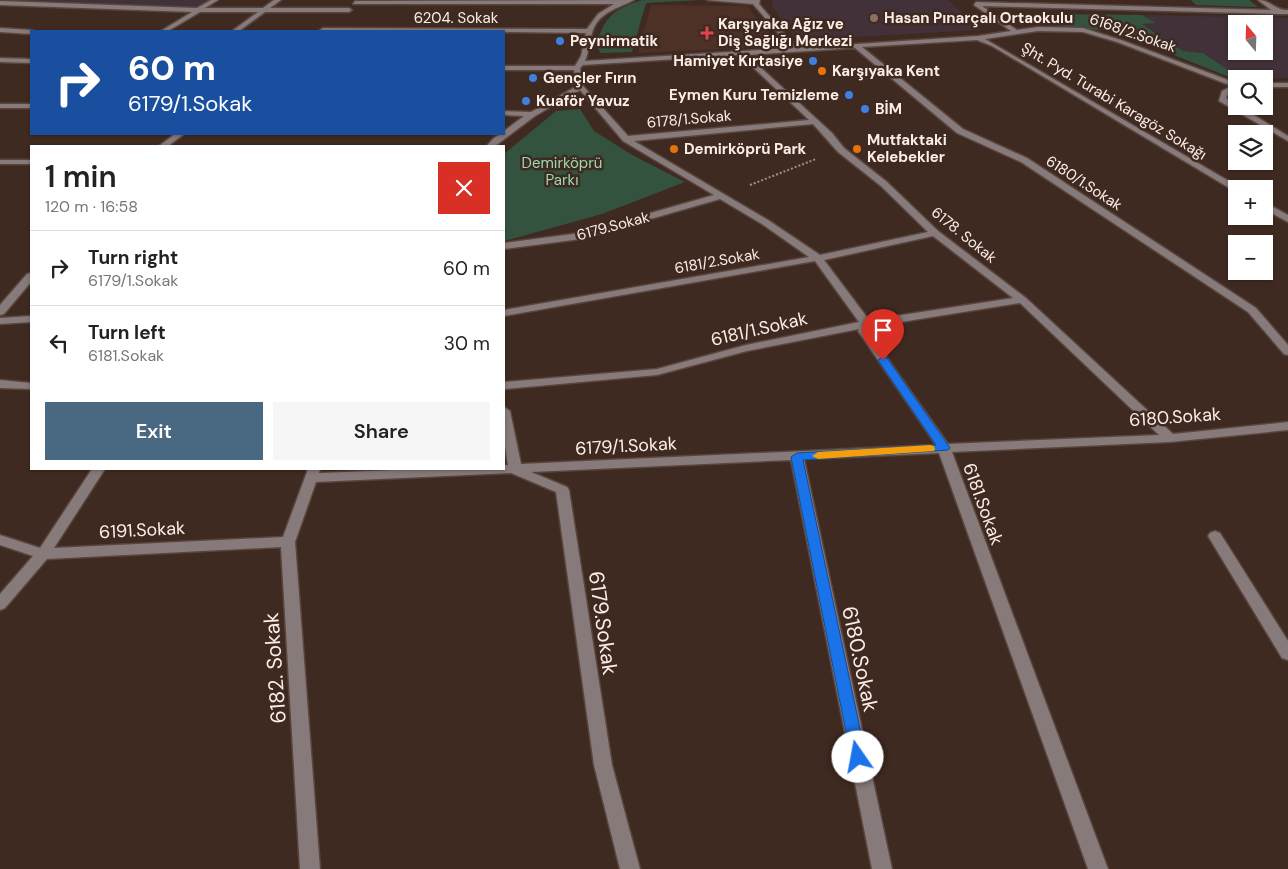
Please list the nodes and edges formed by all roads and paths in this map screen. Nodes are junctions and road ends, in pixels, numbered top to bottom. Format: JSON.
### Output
{"nodes":[{"id":1,"x":215,"y":0,"type":"edge"},
{"id":2,"x":278,"y":0,"type":"edge"},
{"id":3,"x":710,"y":0,"type":"edge"},
{"id":4,"x":726,"y":0,"type":"edge"},
{"id":5,"x":970,"y":0,"type":"edge"},
{"id":6,"x":1073,"y":0,"type":"edge"},
{"id":7,"x":1180,"y":0,"type":"edge"},
{"id":8,"x":1261,"y":0,"type":"edge"},
{"id":9,"x":357,"y":1,"type":"edge"},
{"id":10,"x":628,"y":1,"type":"edge"},
{"id":11,"x":757,"y":1,"type":"edge"},
{"id":12,"x":0,"y":3,"type":"edge"},
{"id":13,"x":976,"y":4,"type":"junction"},
{"id":14,"x":1079,"y":7,"type":"junction"},
{"id":15,"x":264,"y":9,"type":"junction"},
{"id":16,"x":198,"y":10,"type":"junction"},
{"id":17,"x":349,"y":10,"type":"junction"},
{"id":18,"x":1190,"y":10,"type":"junction"},
{"id":19,"x":1278,"y":12,"type":"junction"},
{"id":20,"x":1288,"y":12,"type":"edge"},
{"id":21,"x":342,"y":16,"type":"dead end"},
{"id":22,"x":335,"y":21,"type":"dead end"},
{"id":23,"x":0,"y":30,"type":"edge"},
{"id":24,"x":166,"y":30,"type":"edge"},
{"id":25,"x":236,"y":30,"type":"edge"},
{"id":26,"x":323,"y":30,"type":"edge"},
{"id":27,"x":505,"y":31,"type":"edge"},
{"id":28,"x":589,"y":31,"type":"junction"},
{"id":29,"x":30,"y":32,"type":"edge"},
{"id":30,"x":1017,"y":33,"type":"junction"},
{"id":31,"x":978,"y":38,"type":"junction"},
{"id":32,"x":857,"y":46,"type":"junction"},
{"id":33,"x":796,"y":50,"type":"junction"},
{"id":34,"x":742,"y":53,"type":"junction"},
{"id":35,"x":0,"y":60,"type":"edge"},
{"id":36,"x":30,"y":61,"type":"edge"},
{"id":37,"x":583,"y":63,"type":"junction"},
{"id":38,"x":505,"y":68,"type":"edge"},
{"id":39,"x":577,"y":68,"type":"junction"},
{"id":40,"x":1228,"y":82,"type":"edge"},
{"id":41,"x":1273,"y":85,"type":"edge"},
{"id":42,"x":1288,"y":85,"type":"edge"},
{"id":43,"x":581,"y":87,"type":"junction"},
{"id":44,"x":1228,"y":91,"type":"edge"},
{"id":45,"x":1228,"y":103,"type":"edge"},
{"id":46,"x":0,"y":106,"type":"edge"},
{"id":47,"x":30,"y":106,"type":"edge"},
{"id":48,"x":505,"y":113,"type":"edge"},
{"id":49,"x":532,"y":114,"type":"junction"},
{"id":50,"x":1248,"y":115,"type":"edge"},
{"id":51,"x":815,"y":122,"type":"junction"},
{"id":52,"x":505,"y":134,"type":"edge"},
{"id":53,"x":179,"y":135,"type":"edge"},
{"id":54,"x":503,"y":135,"type":"edge"},
{"id":55,"x":626,"y":139,"type":"junction"},
{"id":56,"x":1288,"y":140,"type":"edge"},
{"id":57,"x":164,"y":145,"type":"edge"},
{"id":58,"x":492,"y":145,"type":"edge"},
{"id":59,"x":841,"y":150,"type":"junction"},
{"id":60,"x":0,"y":162,"type":"edge"},
{"id":61,"x":30,"y":162,"type":"edge"},
{"id":62,"x":1228,"y":184,"type":"edge"},
{"id":63,"x":721,"y":196,"type":"junction"},
{"id":64,"x":1273,"y":211,"type":"edge"},
{"id":65,"x":1288,"y":220,"type":"edge"},
{"id":66,"x":935,"y":233,"type":"junction"},
{"id":67,"x":505,"y":246,"type":"edge"},
{"id":68,"x":818,"y":258,"type":"junction"},
{"id":69,"x":30,"y":277,"type":"edge"},
{"id":70,"x":1022,"y":300,"type":"junction"},
{"id":71,"x":0,"y":312,"type":"edge"},
{"id":72,"x":505,"y":314,"type":"edge"},
{"id":73,"x":30,"y":319,"type":"edge"},
{"id":74,"x":0,"y":321,"type":"edge"},
{"id":75,"x":866,"y":324,"type":"junction"},
{"id":76,"x":1288,"y":352,"type":"edge"},
{"id":77,"x":0,"y":384,"type":"edge"},
{"id":78,"x":30,"y":386,"type":"edge"},
{"id":79,"x":505,"y":386,"type":"edge"},
{"id":80,"x":505,"y":416,"type":"edge"},
{"id":81,"x":1288,"y":426,"type":"edge"},
{"id":82,"x":1170,"y":438,"type":"junction"},
{"id":83,"x":944,"y":448,"type":"junction"},
{"id":84,"x":797,"y":457,"type":"junction"},
{"id":85,"x":97,"y":470,"type":"edge"},
{"id":86,"x":516,"y":470,"type":"junction"},
{"id":87,"x":312,"y":473,"type":"edge"},
{"id":88,"x":1215,"y":536,"type":"dead end"},
{"id":89,"x":0,"y":540,"type":"edge"},
{"id":90,"x":288,"y":542,"type":"junction"},
{"id":91,"x":42,"y":554,"type":"junction"},
{"id":92,"x":0,"y":604,"type":"edge"},
{"id":93,"x":1288,"y":654,"type":"edge"},
{"id":94,"x":310,"y":869,"type":"edge"},
{"id":95,"x":630,"y":869,"type":"edge"},
{"id":96,"x":882,"y":869,"type":"edge"},
{"id":97,"x":1098,"y":869,"type":"edge"}],
"edges":[{"from":1,"to":16,"type":"street"},
{"from":2,"to":15,"type":"street"},
{"from":3,"to":4,"type":"street"},
{"from":4,"to":11,"type":"street"},
{"from":5,"to":13,"type":"street"},
{"from":6,"to":14,"type":"street"},
{"from":7,"to":18,"type":"street"},
{"from":8,"to":19,"type":"street"},
{"from":9,"to":10,"type":"street"},
{"from":9,"to":17,"type":"street"},
{"from":10,"to":28,"type":"street"},
{"from":11,"to":33,"type":"street"},
{"from":12,"to":16,"type":"street"},
{"from":13,"to":14,"type":"street"},
{"from":13,"to":30,"type":"street"},
{"from":14,"to":18,"type":"street"},
{"from":15,"to":16,"type":"street"},
{"from":15,"to":17,"type":"street"},
{"from":15,"to":25,"type":"street"},
{"from":16,"to":24,"type":"street"},
{"from":17,"to":21,"type":"street"},
{"from":18,"to":19,"type":"street"},
{"from":19,"to":20,"type":"street"},
{"from":22,"to":26,"type":"street"},
{"from":23,"to":29,"type":"street"},
{"from":27,"to":28,"type":"street","name":"6204. Sokak"},
{"from":28,"to":37,"type":"street"},
{"from":30,"to":31,"type":"street","name":"Şht. Pyd. Turabi Karagöz Sokağı"},
{"from":30,"to":40,"type":"street","name":"6168/2.Sokak"},
{"from":31,"to":32,"type":"street","name":"Şht. Pyd. Turabi Karagöz Sokağı"},
{"from":31,"to":62,"type":"street","name":"Şht. Pyd. Turabi Karagöz Sokağı"},
{"from":32,"to":33,"type":"street","name":"Şht. Pyd. Turabi Karagöz Sokağı"},
{"from":32,"to":76,"type":"street","name":"6180/1.Sokak"},
{"from":33,"to":34,"type":"street","name":"Şht. Pyd. Turabi Karagöz Sokağı"},
{"from":34,"to":37,"type":"street","name":"Şht. Pyd. Turabi Karagöz Sokağı"},
{"from":34,"to":51,"type":"street","name":"6178. Sokak"},
{"from":35,"to":36,"type":"street"},
{"from":37,"to":39,"type":"street"},
{"from":38,"to":39,"type":"street"},
{"from":39,"to":43,"type":"street"},
{"from":41,"to":42,"type":"street"},
{"from":43,"to":49,"type":"street"},
{"from":43,"to":55,"type":"street","name":"6181.Sokak"},
{"from":44,"to":45,"type":"street","name":"6168/2.Sokak"},
{"from":46,"to":47,"type":"street"},
{"from":48,"to":49,"type":"street"},
{"from":49,"to":52,"type":"street"},
{"from":50,"to":56,"type":"street","name":"6168/2.Sokak"},
{"from":51,"to":55,"type":"street","name":"6178/1.Sokak"},
{"from":51,"to":59,"type":"street","name":"6178. Sokak"},
{"from":53,"to":57,"type":"street"},
{"from":54,"to":58,"type":"street"},
{"from":55,"to":63,"type":"street","name":"6181.Sokak"},
{"from":59,"to":63,"type":"path"},
{"from":59,"to":66,"type":"street","name":"6178. Sokak"},
{"from":60,"to":61,"type":"street"},
{"from":63,"to":67,"type":"street","name":"6179.Sokak"},
{"from":63,"to":68,"type":"street","name":"6181.Sokak"},
{"from":64,"to":65,"type":"street"},
{"from":66,"to":68,"type":"street","name":"6181/2.Sokak"},
{"from":66,"to":70,"type":"street","name":"6178. Sokak"},
{"from":68,"to":72,"type":"street","name":"6181/2.Sokak"},
{"from":68,"to":75,"type":"street","name":"6181.Sokak"},
{"from":69,"to":71,"type":"street"},
{"from":70,"to":75,"type":"street","name":"6181/1.Sokak"},
{"from":70,"to":82,"type":"street","name":"6178. Sokak"},
{"from":73,"to":74,"type":"street"},
{"from":75,"to":79,"type":"street","name":"6181/1.Sokak"},
{"from":75,"to":83,"type":"street","name":"6181.Sokak"},
{"from":77,"to":78,"type":"street"},
{"from":80,"to":86,"type":"street"},
{"from":81,"to":82,"type":"street","name":"6180.Sokak"},
{"from":82,"to":83,"type":"street","name":"6180.Sokak"},
{"from":83,"to":84,"type":"street","name":"6179/1.Sokak"},
{"from":83,"to":97,"type":"street","name":"6181.Sokak"},
{"from":84,"to":86,"type":"street","name":"6179/1.Sokak"},
{"from":84,"to":96,"type":"street","name":"6180.Sokak"},
{"from":85,"to":91,"type":"street"},
{"from":86,"to":87,"type":"street","name":"6179/1.Sokak"},
{"from":86,"to":95,"type":"street","name":"6179.Sokak"},
{"from":87,"to":90,"type":"street","name":"6182. Sokak"},
{"from":88,"to":93,"type":"street"},
{"from":89,"to":91,"type":"street","name":"6191.Sokak"},
{"from":90,"to":91,"type":"street","name":"6191.Sokak"},
{"from":90,"to":94,"type":"street","name":"6182. Sokak"},
{"from":91,"to":92,"type":"street"}]}
